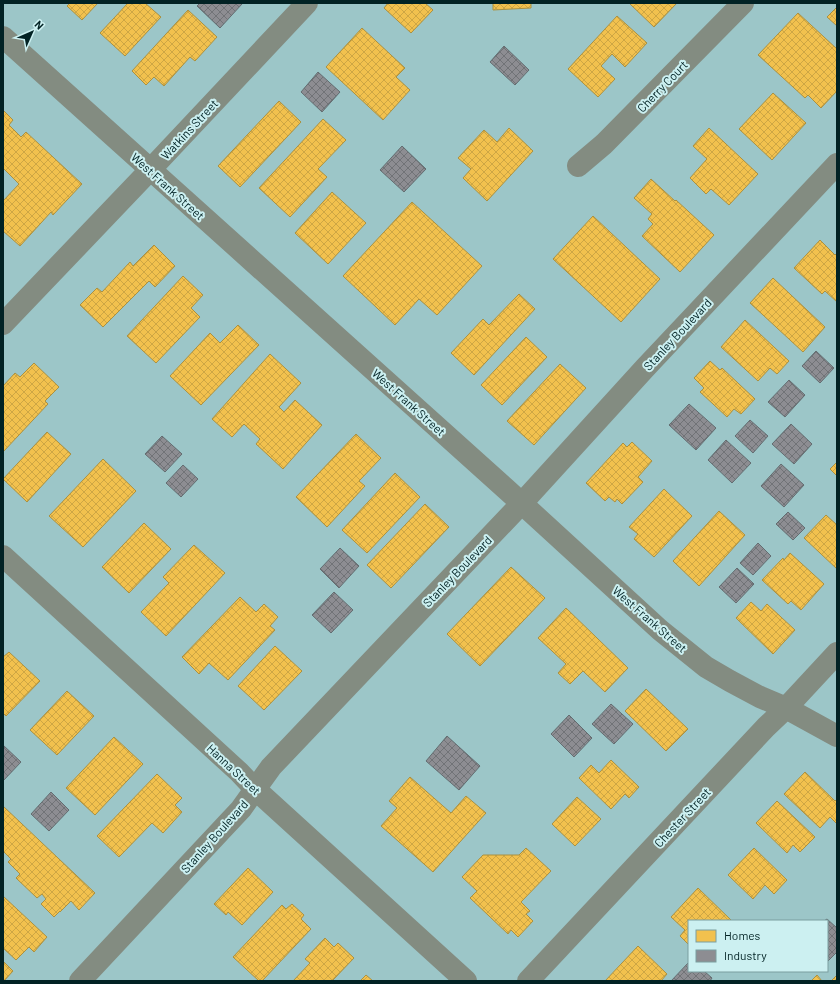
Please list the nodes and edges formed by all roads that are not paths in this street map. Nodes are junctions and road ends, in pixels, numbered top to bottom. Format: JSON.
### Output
{"nodes":[{"id":1,"x":307,"y":3,"type":"edge"},
{"id":2,"x":743,"y":3,"type":"edge"},
{"id":3,"x":3,"y":37,"type":"edge"},
{"id":4,"x":837,"y":164,"type":"edge"},
{"id":5,"x":578,"y":166,"type":"dead end"},
{"id":6,"x":150,"y":170,"type":"junction"},
{"id":7,"x":3,"y":324,"type":"edge"},
{"id":8,"x":522,"y":503,"type":"junction"},
{"id":9,"x":3,"y":556,"type":"edge"},
{"id":10,"x":837,"y":653,"type":"edge"},
{"id":11,"x":786,"y":708,"type":"junction"},
{"id":12,"x":837,"y":736,"type":"edge"},
{"id":13,"x":255,"y":789,"type":"junction"},
{"id":14,"x":80,"y":981,"type":"edge"},
{"id":15,"x":466,"y":981,"type":"edge"},
{"id":16,"x":528,"y":981,"type":"edge"}],
"edges":[{"from":1,"to":6,"type":"street","name":"Watkins Street"},
{"from":2,"to":5,"type":"street","name":"Cherry Court"},
{"from":3,"to":6,"type":"street","name":"West Frank Street"},
{"from":4,"to":8,"type":"street","name":"Stanley Boulevard"},
{"from":6,"to":7,"type":"street","name":"Watkins Street"},
{"from":6,"to":8,"type":"street","name":"West Frank Street"},
{"from":8,"to":11,"type":"street","name":"West Frank Street"},
{"from":8,"to":13,"type":"street","name":"Stanley Boulevard"},
{"from":9,"to":13,"type":"street","name":"Hanna Street"},
{"from":10,"to":11,"type":"street","name":"Chester Street"},
{"from":11,"to":12,"type":"street","name":"West Frank Street"},
{"from":11,"to":16,"type":"street","name":"Chester Street"},
{"from":13,"to":14,"type":"street","name":"Stanley Boulevard"},
{"from":13,"to":15,"type":"street","name":"Hanna Street"}]}
